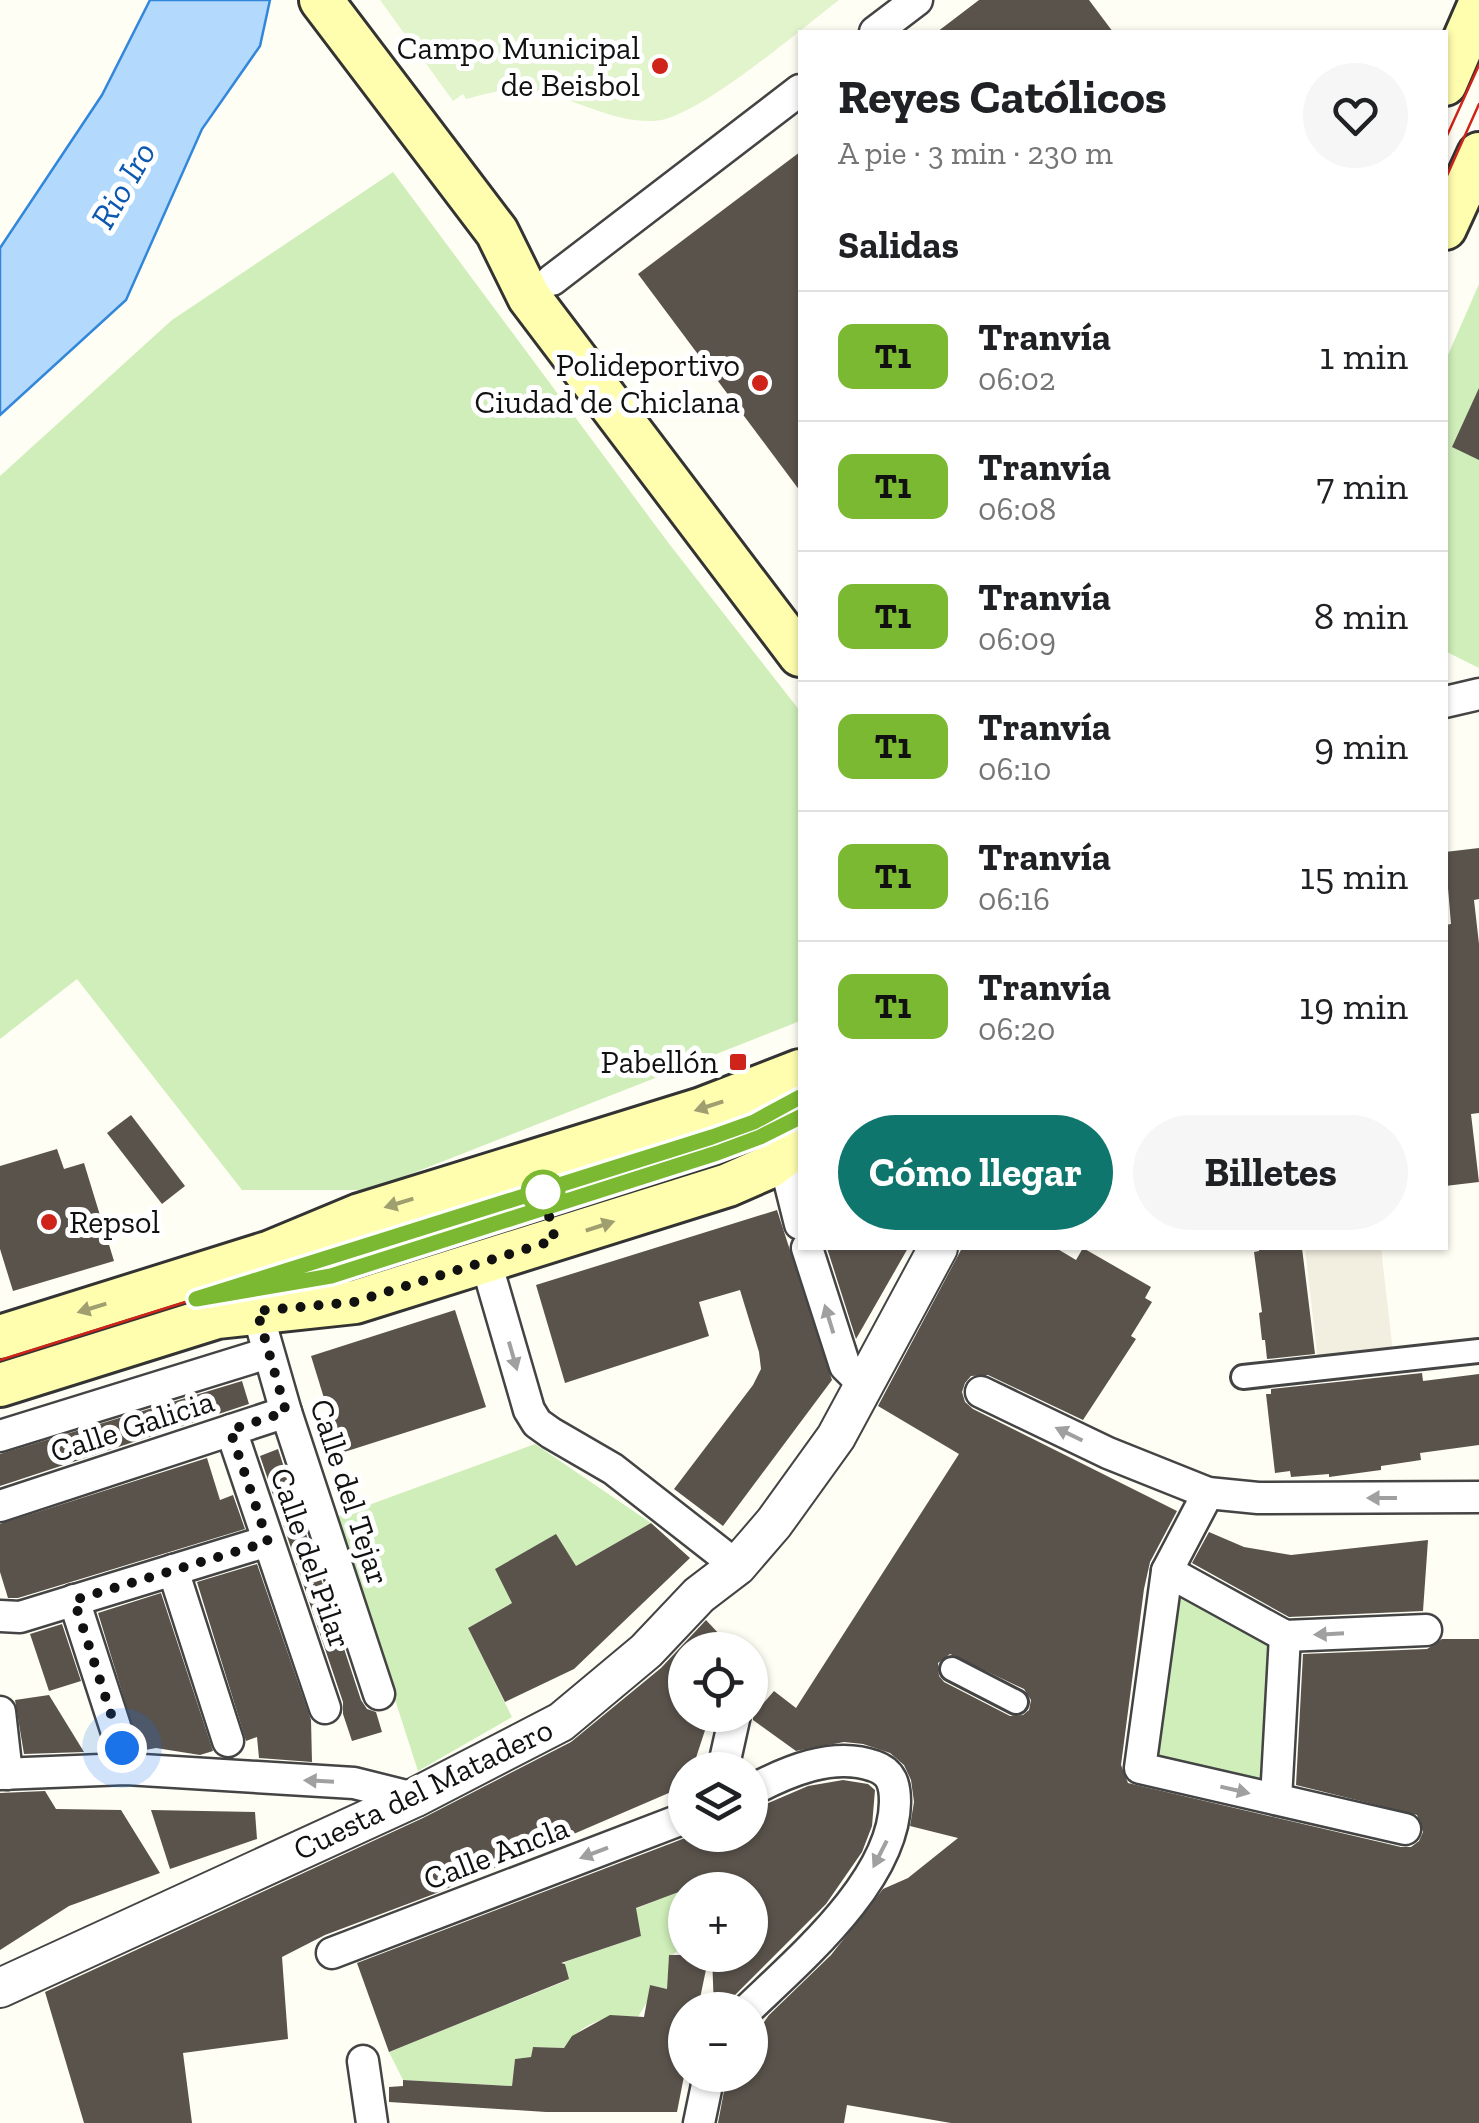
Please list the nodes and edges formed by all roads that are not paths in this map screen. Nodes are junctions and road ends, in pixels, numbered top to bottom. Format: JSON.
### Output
{"nodes":[{"id":1,"x":321,"y":0,"type":"edge"},
{"id":2,"x":917,"y":0,"type":"edge"},
{"id":3,"x":1479,"y":6,"type":"edge"},
{"id":4,"x":877,"y":30,"type":"edge"},
{"id":5,"x":1448,"y":77,"type":"edge"},
{"id":6,"x":798,"y":92,"type":"edge"},
{"id":7,"x":1479,"y":154,"type":"edge"},
{"id":8,"x":1448,"y":221,"type":"edge"},
{"id":9,"x":497,"y":232,"type":"junction"},
{"id":10,"x":552,"y":280,"type":"junction"},
{"id":11,"x":798,"y":605,"type":"edge"},
{"id":12,"x":798,"y":651,"type":"edge"},
{"id":13,"x":1479,"y":694,"type":"edge"},
{"id":14,"x":1448,"y":701,"type":"edge"},
{"id":15,"x":798,"y":1072,"type":"edge"},
{"id":16,"x":798,"y":1145,"type":"edge"},
{"id":17,"x":798,"y":1216,"type":"edge"},
{"id":18,"x":808,"y":1250,"type":"edge"},
{"id":19,"x":937,"y":1250,"type":"edge"},
{"id":20,"x":486,"y":1262,"type":"junction"},
{"id":21,"x":257,"y":1311,"type":"junction"},
{"id":22,"x":0,"y":1336,"type":"edge"},
{"id":23,"x":1479,"y":1352,"type":"edge"},
{"id":24,"x":268,"y":1353,"type":"junction"},
{"id":25,"x":1243,"y":1378,"type":"dead end"},
{"id":26,"x":863,"y":1384,"type":"junction"},
{"id":27,"x":0,"y":1385,"type":"edge"},
{"id":28,"x":981,"y":1392,"type":"dead end"},
{"id":29,"x":286,"y":1412,"type":"junction"},
{"id":30,"x":230,"y":1430,"type":"junction"},
{"id":31,"x":0,"y":1436,"type":"edge"},
{"id":32,"x":1208,"y":1493,"type":"junction"},
{"id":33,"x":1479,"y":1496,"type":"edge"},
{"id":34,"x":0,"y":1506,"type":"edge"},
{"id":35,"x":268,"y":1542,"type":"junction"},
{"id":36,"x":737,"y":1566,"type":"junction"},
{"id":37,"x":173,"y":1570,"type":"junction"},
{"id":38,"x":1167,"y":1572,"type":"junction"},
{"id":39,"x":74,"y":1600,"type":"junction"},
{"id":40,"x":0,"y":1616,"type":"edge"},
{"id":41,"x":1426,"y":1630,"type":"dead end"},
{"id":42,"x":1286,"y":1636,"type":"junction"},
{"id":43,"x":952,"y":1668,"type":"dead end"},
{"id":44,"x":379,"y":1694,"type":"dead end"},
{"id":45,"x":1016,"y":1702,"type":"dead end"},
{"id":46,"x":325,"y":1708,"type":"dead end"},
{"id":47,"x":0,"y":1712,"type":"edge"},
{"id":48,"x":228,"y":1741,"type":"dead end"},
{"id":49,"x":122,"y":1748,"type":"dead end"},
{"id":50,"x":4,"y":1774,"type":"edge"},
{"id":51,"x":768,"y":1781,"type":"edge"},
{"id":52,"x":414,"y":1798,"type":"junction"},
{"id":53,"x":1276,"y":1799,"type":"junction"},
{"id":54,"x":668,"y":1825,"type":"edge"},
{"id":55,"x":1406,"y":1828,"type":"dead end"},
{"id":56,"x":332,"y":1953,"type":"dead end"},
{"id":57,"x":0,"y":1988,"type":"edge"},
{"id":58,"x":764,"y":1992,"type":"edge"},
{"id":59,"x":363,"y":2061,"type":"dead end"},
{"id":60,"x":705,"y":2092,"type":"edge"},
{"id":61,"x":372,"y":2123,"type":"edge"},
{"id":62,"x":698,"y":2123,"type":"edge"}],
"edges":[{"from":1,"to":9,"type":"main road"},
{"from":2,"to":4,"type":"street"},
{"from":3,"to":5,"type":"main road"},
{"from":6,"to":10,"type":"street"},
{"from":7,"to":8,"type":"main road"},
{"from":9,"to":10,"type":"main road"},
{"from":9,"to":12,"type":"main road"},
{"from":10,"to":11,"type":"main road"},
{"from":13,"to":14,"type":"street"},
{"from":15,"to":22,"type":"main road","one_way":true},
{"from":16,"to":17,"type":"street"},
{"from":20,"to":16,"type":"main road","one_way":true},
{"from":26,"to":18,"type":"street","one_way":true},
{"from":19,"to":26,"type":"street","name":"Cuesta del Matadero"},
{"from":20,"to":21,"type":"main road"},
{"from":20,"to":36,"type":"street","one_way":true},
{"from":21,"to":24,"type":"street","name":"Calle del Tejar"},
{"from":21,"to":27,"type":"main road"},
{"from":23,"to":25,"type":"street"},
{"from":24,"to":29,"type":"street","name":"Calle del Tejar"},
{"from":24,"to":31,"type":"street"},
{"from":26,"to":36,"type":"street","name":"Cuesta del Matadero"},
{"from":32,"to":28,"type":"street","one_way":true},
{"from":29,"to":30,"type":"street","name":"Calle Galicia"},
{"from":29,"to":44,"type":"street","name":"Calle del Tejar"},
{"from":30,"to":34,"type":"street","name":"Calle Galicia"},
{"from":30,"to":35,"type":"street","name":"Calle del Pilar"},
{"from":33,"to":32,"type":"street","one_way":true},
{"from":32,"to":38,"type":"street"},
{"from":35,"to":37,"type":"street"},
{"from":35,"to":46,"type":"street","name":"Calle del Pilar"},
{"from":36,"to":52,"type":"street","name":"Cuesta del Matadero"},
{"from":37,"to":39,"type":"street"},
{"from":37,"to":48,"type":"street"},
{"from":38,"to":42,"type":"street"},
{"from":38,"to":53,"type":"street","one_way":true},
{"from":39,"to":40,"type":"street"},
{"from":39,"to":49,"type":"street"},
{"from":41,"to":42,"type":"street","one_way":true},
{"from":42,"to":53,"type":"street"},
{"from":43,"to":45,"type":"street"},
{"from":47,"to":50,"type":"street"},
{"from":52,"to":50,"type":"street","one_way":true},
{"from":51,"to":58,"type":"street","one_way":true},
{"from":52,"to":57,"type":"street","name":"Cuesta del Matadero"},
{"from":53,"to":55,"type":"street"},
{"from":54,"to":56,"type":"street","name":"Calle Ancla","one_way":true},
{"from":59,"to":61,"type":"street"},
{"from":60,"to":62,"type":"street"}]}
